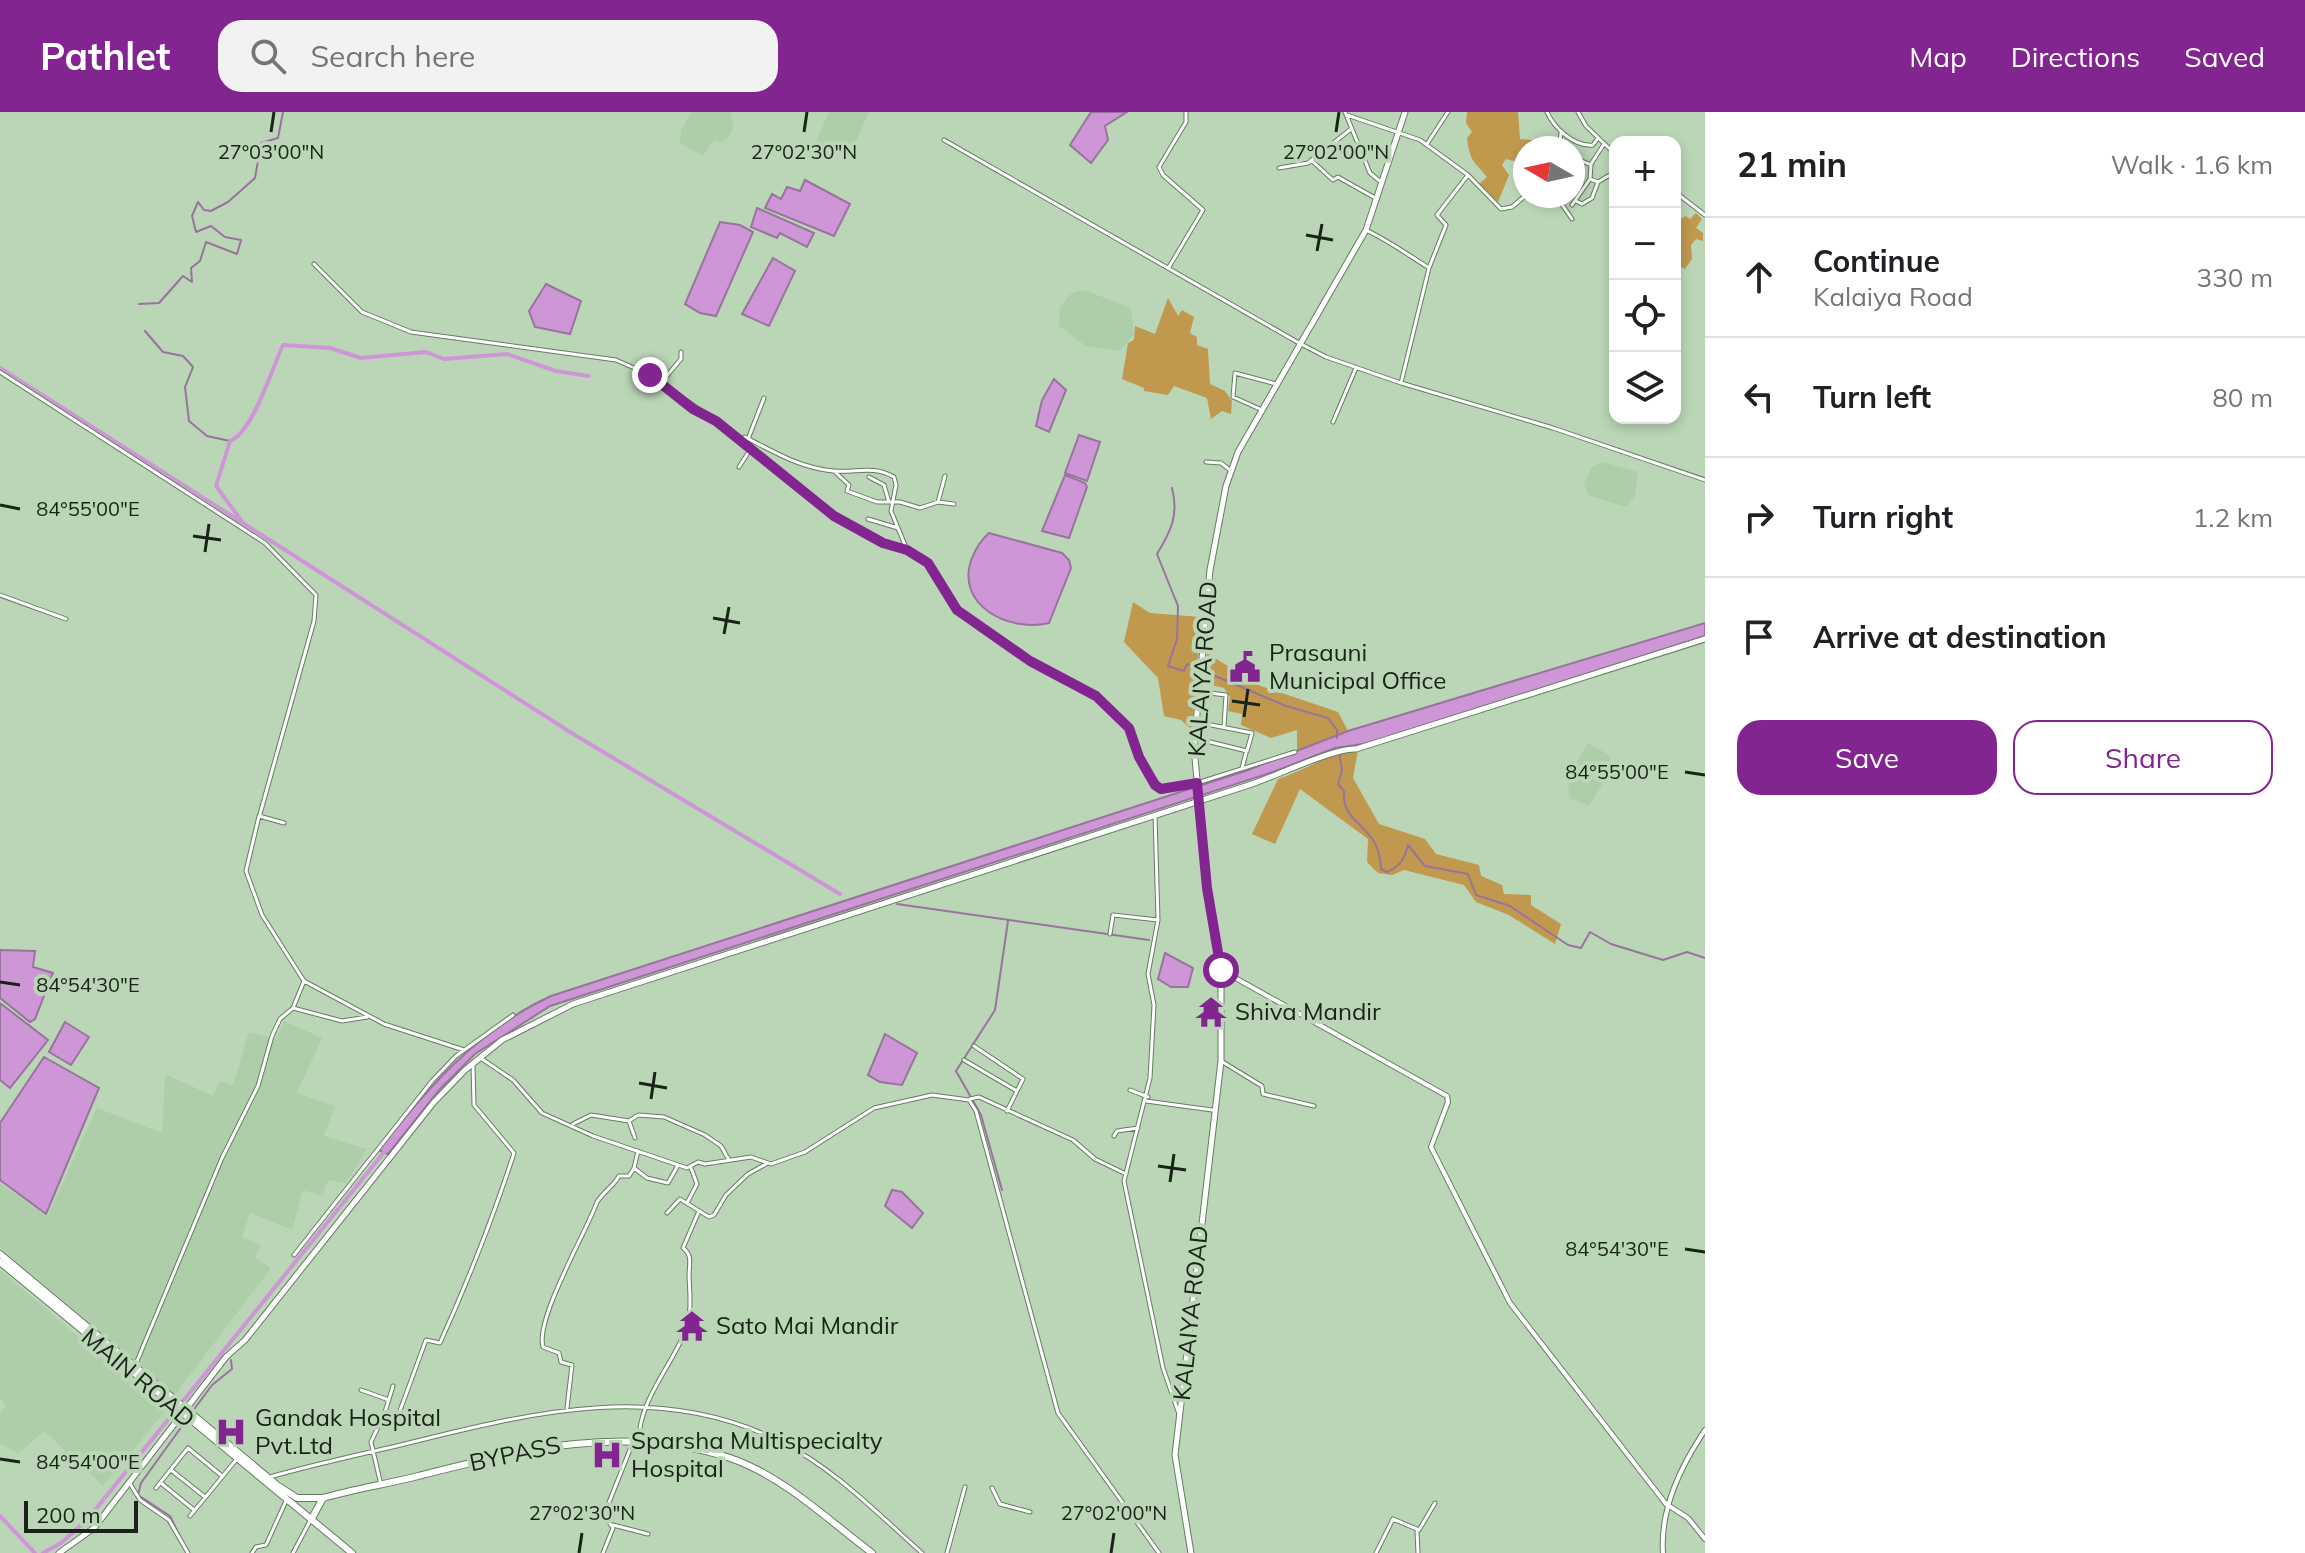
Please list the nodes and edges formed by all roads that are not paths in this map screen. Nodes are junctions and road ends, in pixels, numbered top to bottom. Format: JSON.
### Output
{"nodes":[{"id":1,"x":1186,"y":112,"type":"edge"},
{"id":2,"x":1405,"y":112,"type":"edge"},
{"id":3,"x":1448,"y":112,"type":"edge"},
{"id":4,"x":1547,"y":112,"type":"edge"},
{"id":5,"x":1578,"y":112,"type":"edge"},
{"id":6,"x":1346,"y":114,"type":"edge"},
{"id":7,"x":1351,"y":129,"type":"junction"},
{"id":8,"x":1398,"y":132,"type":"junction"},
{"id":9,"x":1561,"y":133,"type":"junction"},
{"id":10,"x":1561,"y":136,"type":"edge"},
{"id":11,"x":1598,"y":138,"type":"junction"},
{"id":12,"x":944,"y":140,"type":"dead end"},
{"id":13,"x":1427,"y":144,"type":"junction"},
{"id":14,"x":1604,"y":144,"type":"junction"},
{"id":15,"x":1609,"y":149,"type":"edge"},
{"id":16,"x":1311,"y":160,"type":"junction"},
{"id":17,"x":1585,"y":162,"type":"edge"},
{"id":18,"x":1591,"y":165,"type":"junction"},
{"id":19,"x":1279,"y":168,"type":"dead end"},
{"id":20,"x":1468,"y":175,"type":"junction"},
{"id":21,"x":1609,"y":176,"type":"edge"},
{"id":22,"x":1590,"y":179,"type":"junction"},
{"id":23,"x":1598,"y":182,"type":"junction"},
{"id":24,"x":1382,"y":183,"type":"junction"},
{"id":25,"x":1681,"y":197,"type":"edge"},
{"id":26,"x":1377,"y":199,"type":"junction"},
{"id":27,"x":1513,"y":206,"type":"edge"},
{"id":28,"x":1564,"y":208,"type":"edge"},
{"id":29,"x":1705,"y":215,"type":"edge"},
{"id":30,"x":1572,"y":219,"type":"dead end"},
{"id":31,"x":1366,"y":230,"type":"junction"},
{"id":32,"x":314,"y":264,"type":"dead end"},
{"id":33,"x":1169,"y":267,"type":"junction"},
{"id":34,"x":1429,"y":268,"type":"junction"},
{"id":35,"x":1299,"y":343,"type":"junction"},
{"id":36,"x":681,"y":352,"type":"dead end"},
{"id":37,"x":1356,"y":368,"type":"junction"},
{"id":38,"x":0,"y":372,"type":"edge"},
{"id":39,"x":1401,"y":383,"type":"junction"},
{"id":40,"x":660,"y":384,"type":"junction"},
{"id":41,"x":1276,"y":384,"type":"junction"},
{"id":42,"x":764,"y":398,"type":"dead end"},
{"id":43,"x":1262,"y":410,"type":"junction"},
{"id":44,"x":1333,"y":422,"type":"dead end"},
{"id":45,"x":748,"y":439,"type":"junction"},
{"id":46,"x":739,"y":440,"type":"junction"},
{"id":47,"x":750,"y":450,"type":"junction"},
{"id":48,"x":1206,"y":462,"type":"dead end"},
{"id":49,"x":739,"y":467,"type":"dead end"},
{"id":50,"x":1230,"y":470,"type":"junction"},
{"id":51,"x":834,"y":471,"type":"junction"},
{"id":52,"x":945,"y":476,"type":"dead end"},
{"id":53,"x":869,"y":477,"type":"dead end"},
{"id":54,"x":1705,"y":480,"type":"edge"},
{"id":55,"x":891,"y":502,"type":"junction"},
{"id":56,"x":938,"y":502,"type":"junction"},
{"id":57,"x":954,"y":504,"type":"dead end"},
{"id":58,"x":868,"y":519,"type":"dead end"},
{"id":59,"x":898,"y":528,"type":"junction"},
{"id":60,"x":907,"y":550,"type":"junction"},
{"id":61,"x":0,"y":595,"type":"edge"},
{"id":62,"x":66,"y":619,"type":"dead end"},
{"id":63,"x":1705,"y":639,"type":"edge"},
{"id":64,"x":1199,"y":691,"type":"junction"},
{"id":65,"x":1196,"y":722,"type":"junction"},
{"id":66,"x":1224,"y":726,"type":"junction"},
{"id":67,"x":1194,"y":738,"type":"junction"},
{"id":68,"x":1247,"y":751,"type":"junction"},
{"id":69,"x":1295,"y":752,"type":"dead end"},
{"id":70,"x":1242,"y":768,"type":"junction"},
{"id":71,"x":1197,"y":783,"type":"junction"},
{"id":72,"x":1197,"y":798,"type":"junction"},
{"id":73,"x":1155,"y":815,"type":"junction"},
{"id":74,"x":259,"y":816,"type":"junction"},
{"id":75,"x":284,"y":823,"type":"dead end"},
{"id":76,"x":1158,"y":920,"type":"junction"},
{"id":77,"x":1110,"y":934,"type":"dead end"},
{"id":78,"x":1221,"y":970,"type":"junction"},
{"id":79,"x":304,"y":981,"type":"junction"},
{"id":80,"x":293,"y":1008,"type":"junction"},
{"id":81,"x":513,"y":1015,"type":"dead end"},
{"id":82,"x":369,"y":1016,"type":"junction"},
{"id":83,"x":974,"y":1046,"type":"dead end"},
{"id":84,"x":464,"y":1050,"type":"junction"},
{"id":85,"x":480,"y":1058,"type":"junction"},
{"id":86,"x":964,"y":1060,"type":"dead end"},
{"id":87,"x":1221,"y":1061,"type":"junction"},
{"id":88,"x":473,"y":1063,"type":"junction"},
{"id":89,"x":1130,"y":1090,"type":"dead end"},
{"id":90,"x":1017,"y":1091,"type":"junction"},
{"id":91,"x":971,"y":1098,"type":"junction"},
{"id":92,"x":1147,"y":1099,"type":"junction"},
{"id":93,"x":1314,"y":1106,"type":"dead end"},
{"id":94,"x":1212,"y":1110,"type":"junction"},
{"id":95,"x":1007,"y":1111,"type":"junction"},
{"id":96,"x":629,"y":1121,"type":"junction"},
{"id":97,"x":573,"y":1124,"type":"junction"},
{"id":98,"x":1138,"y":1128,"type":"junction"},
{"id":99,"x":1114,"y":1136,"type":"dead end"},
{"id":100,"x":635,"y":1138,"type":"dead end"},
{"id":101,"x":638,"y":1151,"type":"junction"},
{"id":102,"x":729,"y":1160,"type":"junction"},
{"id":103,"x":766,"y":1164,"type":"junction"},
{"id":104,"x":677,"y":1167,"type":"junction"},
{"id":105,"x":634,"y":1168,"type":"junction"},
{"id":106,"x":691,"y":1168,"type":"junction"},
{"id":107,"x":1126,"y":1174,"type":"junction"},
{"id":108,"x":687,"y":1203,"type":"junction"},
{"id":109,"x":699,"y":1211,"type":"junction"},
{"id":110,"x":667,"y":1213,"type":"dead end"},
{"id":111,"x":0,"y":1254,"type":"edge"},
{"id":112,"x":294,"y":1255,"type":"dead end"},
{"id":113,"x":0,"y":1262,"type":"edge"},
{"id":114,"x":134,"y":1367,"type":"junction"},
{"id":115,"x":393,"y":1386,"type":"dead end"},
{"id":116,"x":361,"y":1390,"type":"dead end"},
{"id":117,"x":389,"y":1400,"type":"junction"},
{"id":118,"x":176,"y":1406,"type":"junction"},
{"id":119,"x":567,"y":1408,"type":"junction"},
{"id":120,"x":645,"y":1408,"type":"junction"},
{"id":121,"x":184,"y":1412,"type":"junction"},
{"id":122,"x":385,"y":1412,"type":"junction"},
{"id":123,"x":1179,"y":1414,"type":"junction"},
{"id":124,"x":1705,"y":1430,"type":"edge"},
{"id":125,"x":636,"y":1442,"type":"junction"},
{"id":126,"x":372,"y":1452,"type":"junction"},
{"id":127,"x":238,"y":1457,"type":"junction"},
{"id":128,"x":171,"y":1470,"type":"junction"},
{"id":129,"x":222,"y":1476,"type":"junction"},
{"id":130,"x":269,"y":1478,"type":"junction"},
{"id":131,"x":129,"y":1482,"type":"junction"},
{"id":132,"x":161,"y":1483,"type":"junction"},
{"id":133,"x":277,"y":1485,"type":"joint"},
{"id":134,"x":381,"y":1485,"type":"junction"},
{"id":135,"x":965,"y":1487,"type":"dead end"},
{"id":136,"x":156,"y":1488,"type":"dead end"},
{"id":137,"x":992,"y":1488,"type":"dead end"},
{"id":138,"x":205,"y":1497,"type":"junction"},
{"id":139,"x":323,"y":1498,"type":"junction"},
{"id":140,"x":286,"y":1501,"type":"junction"},
{"id":141,"x":1435,"y":1503,"type":"dead end"},
{"id":142,"x":1669,"y":1506,"type":"junction"},
{"id":143,"x":194,"y":1510,"type":"junction"},
{"id":144,"x":1030,"y":1512,"type":"dead end"},
{"id":145,"x":190,"y":1516,"type":"dead end"},
{"id":146,"x":311,"y":1520,"type":"junction"},
{"id":147,"x":613,"y":1525,"type":"junction"},
{"id":148,"x":1417,"y":1531,"type":"junction"},
{"id":149,"x":648,"y":1534,"type":"dead end"},
{"id":150,"x":1705,"y":1539,"type":"edge"},
{"id":151,"x":59,"y":1553,"type":"edge"},
{"id":152,"x":188,"y":1553,"type":"edge"},
{"id":153,"x":252,"y":1553,"type":"edge"},
{"id":154,"x":293,"y":1553,"type":"edge"},
{"id":155,"x":352,"y":1553,"type":"edge"},
{"id":156,"x":603,"y":1553,"type":"edge"},
{"id":157,"x":872,"y":1553,"type":"edge"},
{"id":158,"x":922,"y":1553,"type":"edge"},
{"id":159,"x":947,"y":1553,"type":"edge"},
{"id":160,"x":1159,"y":1553,"type":"edge"},
{"id":161,"x":1191,"y":1553,"type":"edge"},
{"id":162,"x":1376,"y":1553,"type":"edge"},
{"id":163,"x":1418,"y":1553,"type":"edge"},
{"id":164,"x":1663,"y":1553,"type":"edge"}],
"edges":[{"from":1,"to":33,"type":"street"},
{"from":2,"to":8,"type":"main road","name":"KALAIYA ROAD"},
{"from":3,"to":13,"type":"street"},
{"from":4,"to":9,"type":"street"},
{"from":5,"to":11,"type":"street"},
{"from":6,"to":7,"type":"street"},
{"from":6,"to":8,"type":"street"},
{"from":7,"to":16,"type":"street"},
{"from":7,"to":24,"type":"street"},
{"from":8,"to":13,"type":"street"},
{"from":8,"to":24,"type":"main road","name":"KALAIYA ROAD"},
{"from":9,"to":10,"type":"street"},
{"from":9,"to":11,"type":"street"},
{"from":11,"to":14,"type":"street"},
{"from":12,"to":33,"type":"street"},
{"from":13,"to":20,"type":"street"},
{"from":14,"to":15,"type":"street"},
{"from":14,"to":18,"type":"street"},
{"from":16,"to":19,"type":"street"},
{"from":16,"to":26,"type":"street"},
{"from":17,"to":18,"type":"street"},
{"from":18,"to":22,"type":"street"},
{"from":20,"to":27,"type":"street"},
{"from":20,"to":34,"type":"street"},
{"from":21,"to":23,"type":"street"},
{"from":22,"to":23,"type":"street"},
{"from":22,"to":23,"type":"street"},
{"from":24,"to":26,"type":"main road","name":"KALAIYA ROAD"},
{"from":25,"to":29,"type":"street"},
{"from":26,"to":31,"type":"main road","name":"KALAIYA ROAD"},
{"from":28,"to":30,"type":"street"},
{"from":31,"to":34,"type":"street"},
{"from":31,"to":35,"type":"main road","name":"KALAIYA ROAD"},
{"from":32,"to":40,"type":"street"},
{"from":33,"to":35,"type":"street"},
{"from":34,"to":39,"type":"street"},
{"from":35,"to":37,"type":"street"},
{"from":35,"to":41,"type":"main road","name":"KALAIYA ROAD"},
{"from":36,"to":40,"type":"street"},
{"from":37,"to":39,"type":"street"},
{"from":37,"to":44,"type":"street"},
{"from":38,"to":74,"type":"street"},
{"from":39,"to":54,"type":"street"},
{"from":40,"to":46,"type":"street"},
{"from":41,"to":43,"type":"main road","name":"KALAIYA ROAD"},
{"from":41,"to":43,"type":"street"},
{"from":42,"to":45,"type":"street"},
{"from":43,"to":50,"type":"main road","name":"KALAIYA ROAD"},
{"from":45,"to":46,"type":"street"},
{"from":45,"to":51,"type":"street"},
{"from":46,"to":47,"type":"street"},
{"from":47,"to":49,"type":"street"},
{"from":47,"to":60,"type":"street"},
{"from":48,"to":50,"type":"street"},
{"from":50,"to":64,"type":"main road","name":"KALAIYA ROAD"},
{"from":51,"to":55,"type":"street"},
{"from":51,"to":55,"type":"street"},
{"from":52,"to":56,"type":"street"},
{"from":53,"to":55,"type":"street"},
{"from":55,"to":56,"type":"street"},
{"from":55,"to":59,"type":"street"},
{"from":56,"to":57,"type":"street"},
{"from":58,"to":59,"type":"street"},
{"from":59,"to":60,"type":"street"},
{"from":60,"to":71,"type":"street"},
{"from":61,"to":62,"type":"street"},
{"from":63,"to":72,"type":"main road"},
{"from":64,"to":65,"type":"main road","name":"KALAIYA ROAD"},
{"from":64,"to":66,"type":"street"},
{"from":65,"to":66,"type":"street"},
{"from":65,"to":67,"type":"main road","name":"KALAIYA ROAD"},
{"from":66,"to":68,"type":"street"},
{"from":67,"to":68,"type":"street"},
{"from":67,"to":71,"type":"main road","name":"KALAIYA ROAD"},
{"from":68,"to":70,"type":"street"},
{"from":69,"to":70,"type":"street"},
{"from":70,"to":71,"type":"street"},
{"from":71,"to":72,"type":"main road","name":"KALAIYA ROAD"},
{"from":72,"to":73,"type":"main road"},
{"from":72,"to":78,"type":"main road","name":"KALAIYA ROAD"},
{"from":73,"to":76,"type":"street"},
{"from":73,"to":85,"type":"main road"},
{"from":74,"to":75,"type":"street"},
{"from":74,"to":79,"type":"street"},
{"from":76,"to":77,"type":"street"},
{"from":76,"to":92,"type":"street"},
{"from":78,"to":87,"type":"main road","name":"KALAIYA ROAD"},
{"from":78,"to":142,"type":"street"},
{"from":79,"to":80,"type":"street"},
{"from":79,"to":82,"type":"street"},
{"from":80,"to":82,"type":"street"},
{"from":80,"to":114,"type":"street"},
{"from":81,"to":84,"type":"street"},
{"from":82,"to":84,"type":"street"},
{"from":83,"to":90,"type":"street"},
{"from":84,"to":112,"type":"street"},
{"from":85,"to":88,"type":"main road"},
{"from":85,"to":97,"type":"street"},
{"from":86,"to":90,"type":"street"},
{"from":87,"to":93,"type":"street"},
{"from":87,"to":94,"type":"main road","name":"KALAIYA ROAD"},
{"from":88,"to":121,"type":"main road"},
{"from":88,"to":122,"type":"street"},
{"from":89,"to":92,"type":"street"},
{"from":90,"to":95,"type":"street"},
{"from":91,"to":95,"type":"street"},
{"from":91,"to":103,"type":"street"},
{"from":91,"to":160,"type":"street"},
{"from":92,"to":94,"type":"street"},
{"from":92,"to":98,"type":"street"},
{"from":94,"to":123,"type":"main road","name":"KALAIYA ROAD"},
{"from":95,"to":107,"type":"street"},
{"from":96,"to":97,"type":"street"},
{"from":96,"to":100,"type":"street"},
{"from":96,"to":102,"type":"street"},
{"from":97,"to":101,"type":"street"},
{"from":98,"to":99,"type":"street"},
{"from":98,"to":107,"type":"street"},
{"from":101,"to":104,"type":"street"},
{"from":101,"to":105,"type":"street"},
{"from":102,"to":103,"type":"street"},
{"from":102,"to":106,"type":"street"},
{"from":103,"to":109,"type":"street"},
{"from":104,"to":105,"type":"street"},
{"from":104,"to":106,"type":"street"},
{"from":105,"to":119,"type":"street"},
{"from":106,"to":108,"type":"street"},
{"from":107,"to":123,"type":"street"},
{"from":108,"to":109,"type":"street"},
{"from":108,"to":110,"type":"street"},
{"from":109,"to":120,"type":"street"},
{"from":111,"to":114,"type":"main road","name":"MAIN ROAD"},
{"from":113,"to":118,"type":"main road","name":"MAIN ROAD"},
{"from":114,"to":118,"type":"main road","name":"MAIN ROAD"},
{"from":115,"to":117,"type":"street"},
{"from":116,"to":117,"type":"street"},
{"from":117,"to":122,"type":"street"},
{"from":118,"to":121,"type":"main road","name":"MAIN ROAD"},
{"from":119,"to":120,"type":"street"},
{"from":119,"to":126,"type":"street"},
{"from":120,"to":125,"type":"street"},
{"from":120,"to":158,"type":"street"},
{"from":121,"to":127,"type":"main road","name":"MAIN ROAD"},
{"from":121,"to":131,"type":"main road"},
{"from":122,"to":126,"type":"street"},
{"from":123,"to":161,"type":"main road","name":"KALAIYA ROAD"},
{"from":124,"to":142,"type":"street"},
{"from":125,"to":134,"type":"main road","name":"BYPASS"},
{"from":125,"to":147,"type":"street"},
{"from":125,"to":157,"type":"main road","name":"BYPASS"},
{"from":126,"to":130,"type":"street"},
{"from":126,"to":134,"type":"street"},
{"from":127,"to":129,"type":"street"},
{"from":127,"to":130,"type":"main road","name":"MAIN ROAD"},
{"from":127,"to":140,"type":"main road","name":"MAIN ROAD"},
{"from":128,"to":129,"type":"street"},
{"from":128,"to":132,"type":"street"},
{"from":128,"to":138,"type":"street"},
{"from":129,"to":138,"type":"street"},
{"from":130,"to":133,"type":"main road","name":"MAIN ROAD"},
{"from":131,"to":151,"type":"main road"},
{"from":131,"to":152,"type":"street"},
{"from":132,"to":136,"type":"street"},
{"from":132,"to":143,"type":"street"},
{"from":133,"to":139,"type":"main road","name":"BYPASS"},
{"from":134,"to":139,"type":"main road","name":"BYPASS"},
{"from":135,"to":159,"type":"street"},
{"from":137,"to":144,"type":"street"},
{"from":138,"to":143,"type":"street"},
{"from":139,"to":146,"type":"main road"},
{"from":140,"to":146,"type":"main road","name":"MAIN ROAD"},
{"from":140,"to":153,"type":"street"},
{"from":141,"to":148,"type":"street"},
{"from":142,"to":150,"type":"street"},
{"from":142,"to":164,"type":"street"},
{"from":143,"to":145,"type":"street"},
{"from":146,"to":154,"type":"street"},
{"from":146,"to":155,"type":"main road","name":"MAIN ROAD"},
{"from":147,"to":149,"type":"street"},
{"from":147,"to":156,"type":"street"},
{"from":148,"to":162,"type":"street"},
{"from":148,"to":163,"type":"street"}]}
